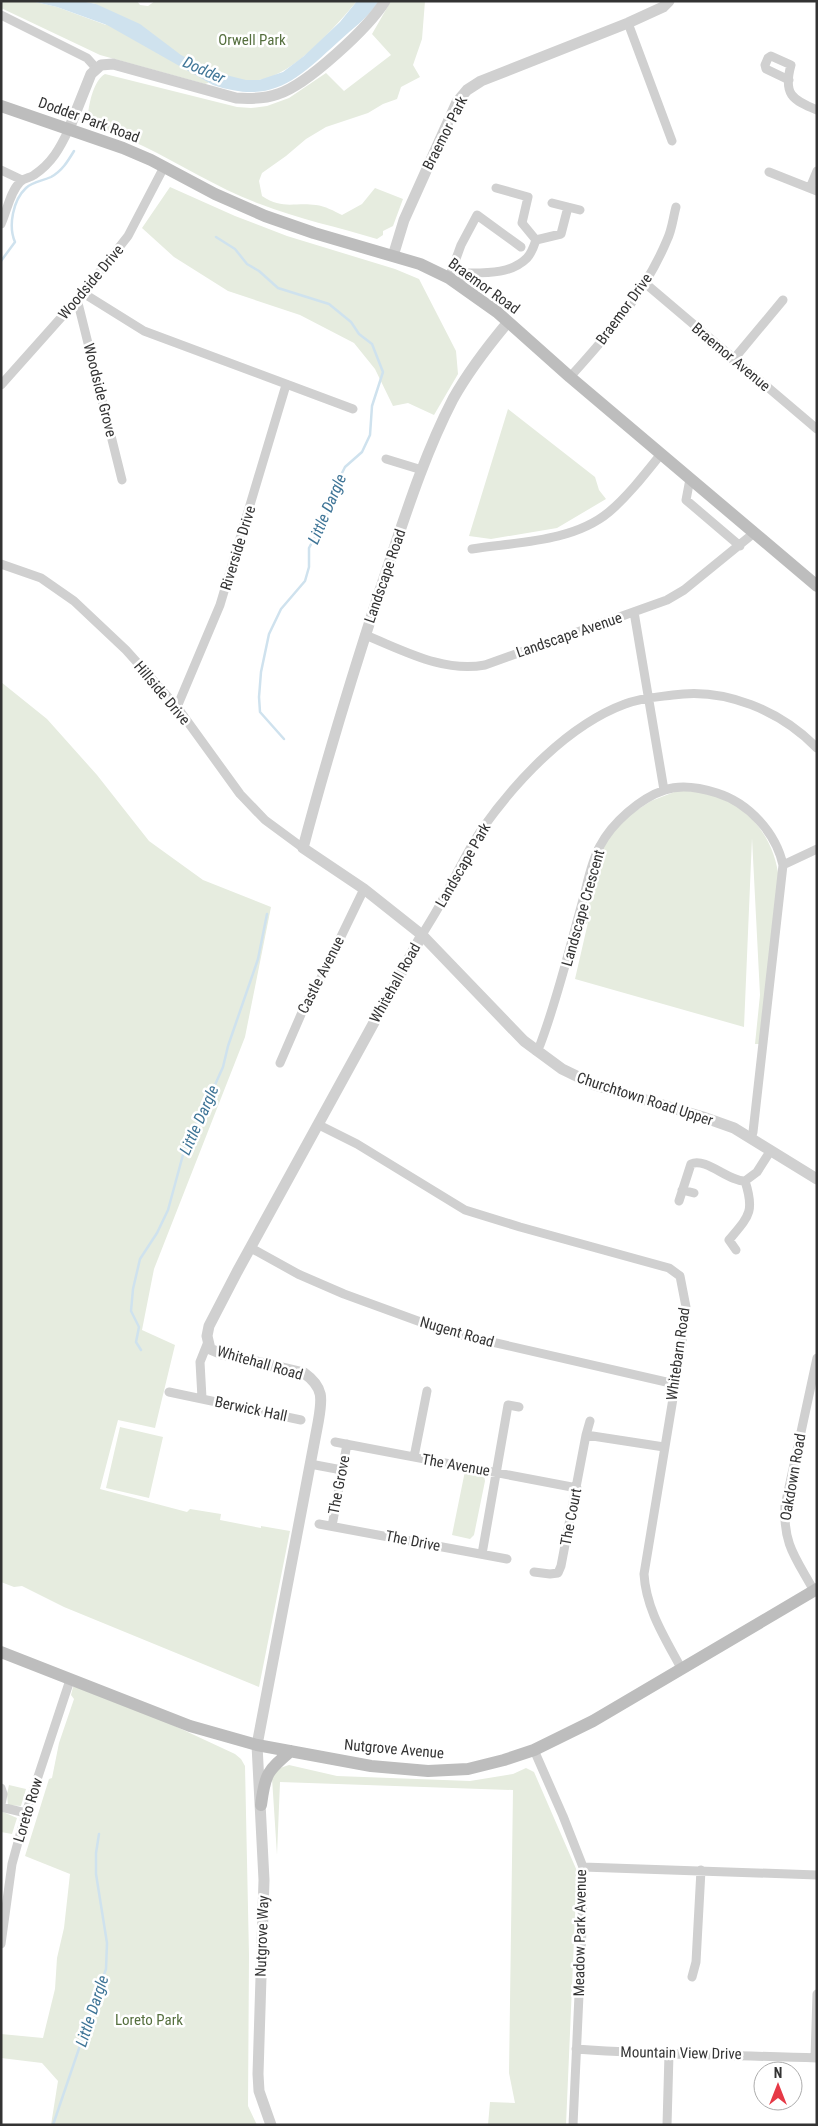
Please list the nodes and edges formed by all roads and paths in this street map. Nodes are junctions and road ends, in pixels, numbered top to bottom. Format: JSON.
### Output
{"nodes":[{"id":1,"x":385,"y":1,"type":"edge"},
{"id":2,"x":669,"y":1,"type":"edge"},
{"id":3,"x":1,"y":15,"type":"edge"},
{"id":4,"x":628,"y":23,"type":"junction"},
{"id":5,"x":96,"y":68,"type":"junction"},
{"id":6,"x":789,"y":80,"type":"dead end"},
{"id":7,"x":1,"y":106,"type":"edge"},
{"id":8,"x":817,"y":110,"type":"edge"},
{"id":9,"x":69,"y":129,"type":"junction"},
{"id":10,"x":672,"y":141,"type":"dead end"},
{"id":11,"x":164,"y":167,"type":"junction"},
{"id":12,"x":1,"y":170,"type":"edge"},
{"id":13,"x":817,"y":171,"type":"edge"},
{"id":14,"x":769,"y":172,"type":"dead end"},
{"id":15,"x":22,"y":180,"type":"junction"},
{"id":16,"x":496,"y":188,"type":"dead end"},
{"id":17,"x":813,"y":190,"type":"edge"},
{"id":18,"x":552,"y":203,"type":"dead end"},
{"id":19,"x":568,"y":207,"type":"junction"},
{"id":20,"x":676,"y":207,"type":"dead end"},
{"id":21,"x":580,"y":210,"type":"dead end"},
{"id":22,"x":1,"y":224,"type":"edge"},
{"id":23,"x":536,"y":240,"type":"junction"},
{"id":24,"x":521,"y":247,"type":"dead end"},
{"id":25,"x":393,"y":256,"type":"junction"},
{"id":26,"x":454,"y":281,"type":"junction"},
{"id":27,"x":646,"y":284,"type":"junction"},
{"id":28,"x":80,"y":296,"type":"junction"},
{"id":29,"x":783,"y":300,"type":"dead end"},
{"id":30,"x":508,"y":322,"type":"junction"},
{"id":31,"x":733,"y":360,"type":"junction"},
{"id":32,"x":570,"y":377,"type":"junction"},
{"id":33,"x":1,"y":385,"type":"edge"},
{"id":34,"x":286,"y":385,"type":"junction"},
{"id":35,"x":353,"y":409,"type":"dead end"},
{"id":36,"x":817,"y":428,"type":"edge"},
{"id":37,"x":661,"y":454,"type":"junction"},
{"id":38,"x":386,"y":459,"type":"dead end"},
{"id":39,"x":422,"y":470,"type":"junction"},
{"id":40,"x":690,"y":478,"type":"junction"},
{"id":41,"x":122,"y":480,"type":"dead end"},
{"id":42,"x":754,"y":533,"type":"junction"},
{"id":43,"x":740,"y":546,"type":"junction"},
{"id":44,"x":472,"y":549,"type":"dead end"},
{"id":45,"x":1,"y":564,"type":"edge"},
{"id":46,"x":817,"y":586,"type":"edge"},
{"id":47,"x":634,"y":612,"type":"junction"},
{"id":48,"x":365,"y":635,"type":"junction"},
{"id":49,"x":649,"y":698,"type":"junction"},
{"id":50,"x":177,"y":707,"type":"junction"},
{"id":51,"x":817,"y":748,"type":"edge"},
{"id":52,"x":664,"y":790,"type":"junction"},
{"id":53,"x":303,"y":848,"type":"junction"},
{"id":54,"x":817,"y":849,"type":"edge"},
{"id":55,"x":783,"y":865,"type":"junction"},
{"id":56,"x":364,"y":889,"type":"junction"},
{"id":57,"x":422,"y":935,"type":"junction"},
{"id":58,"x":536,"y":1050,"type":"junction"},
{"id":59,"x":280,"y":1063,"type":"dead end"},
{"id":60,"x":319,"y":1125,"type":"junction"},
{"id":61,"x":751,"y":1138,"type":"junction"},
{"id":62,"x":771,"y":1150,"type":"junction"},
{"id":63,"x":817,"y":1180,"type":"edge"},
{"id":64,"x":745,"y":1181,"type":"junction"},
{"id":65,"x":682,"y":1190,"type":"junction"},
{"id":66,"x":694,"y":1192,"type":"dead end"},
{"id":67,"x":679,"y":1201,"type":"dead end"},
{"id":68,"x":251,"y":1248,"type":"junction"},
{"id":69,"x":736,"y":1250,"type":"dead end"},
{"id":70,"x":208,"y":1342,"type":"junction"},
{"id":71,"x":817,"y":1358,"type":"edge"},
{"id":72,"x":675,"y":1384,"type":"junction"},
{"id":73,"x":427,"y":1391,"type":"dead end"},
{"id":74,"x":169,"y":1392,"type":"dead end"},
{"id":75,"x":202,"y":1398,"type":"junction"},
{"id":76,"x":519,"y":1407,"type":"dead end"},
{"id":77,"x":301,"y":1420,"type":"dead end"},
{"id":78,"x":590,"y":1421,"type":"dead end"},
{"id":79,"x":586,"y":1435,"type":"junction"},
{"id":80,"x":335,"y":1442,"type":"dead end"},
{"id":81,"x":347,"y":1444,"type":"junction"},
{"id":82,"x":664,"y":1448,"type":"junction"},
{"id":83,"x":414,"y":1458,"type":"junction"},
{"id":84,"x":310,"y":1464,"type":"junction"},
{"id":85,"x":342,"y":1470,"type":"junction"},
{"id":86,"x":495,"y":1472,"type":"junction"},
{"id":87,"x":577,"y":1488,"type":"junction"},
{"id":88,"x":319,"y":1524,"type":"dead end"},
{"id":89,"x":332,"y":1526,"type":"junction"},
{"id":90,"x":482,"y":1554,"type":"junction"},
{"id":91,"x":507,"y":1559,"type":"dead end"},
{"id":92,"x":534,"y":1572,"type":"dead end"},
{"id":93,"x":815,"y":1590,"type":"edge"},
{"id":94,"x":1,"y":1652,"type":"edge"},
{"id":95,"x":681,"y":1668,"type":"junction"},
{"id":96,"x":70,"y":1680,"type":"junction"},
{"id":97,"x":257,"y":1745,"type":"junction"},
{"id":98,"x":534,"y":1750,"type":"junction"},
{"id":99,"x":291,"y":1752,"type":"junction"},
{"id":100,"x":1,"y":1788,"type":"edge"},
{"id":101,"x":261,"y":1805,"type":"junction"},
{"id":102,"x":1,"y":1806,"type":"edge"},
{"id":103,"x":26,"y":1813,"type":"junction"},
{"id":104,"x":583,"y":1868,"type":"junction"},
{"id":105,"x":701,"y":1870,"type":"junction"},
{"id":106,"x":817,"y":1875,"type":"edge"},
{"id":107,"x":1,"y":1944,"type":"edge"},
{"id":108,"x":692,"y":1977,"type":"dead end"},
{"id":109,"x":817,"y":1994,"type":"edge"},
{"id":110,"x":576,"y":2049,"type":"junction"},
{"id":111,"x":669,"y":2054,"type":"junction"},
{"id":112,"x":816,"y":2058,"type":"edge"},
{"id":113,"x":271,"y":2125,"type":"edge"},
{"id":114,"x":573,"y":2125,"type":"edge"},
{"id":115,"x":667,"y":2125,"type":"edge"}],
"edges":[{"from":1,"to":5,"type":"street"},
{"from":2,"to":4,"type":"street","name":"Braemor Park"},
{"from":3,"to":5,"type":"street"},
{"from":4,"to":10,"type":"street"},
{"from":4,"to":25,"type":"street","name":"Braemor Park"},
{"from":5,"to":9,"type":"street"},
{"from":6,"to":8,"type":"street"},
{"from":7,"to":9,"type":"main road","name":"Dodder Park Road"},
{"from":9,"to":11,"type":"main road","name":"Dodder Park Road"},
{"from":9,"to":15,"type":"street"},
{"from":11,"to":25,"type":"main road","name":"Braemor Road"},
{"from":11,"to":28,"type":"street","name":"Woodside Drive"},
{"from":12,"to":15,"type":"street"},
{"from":13,"to":17,"type":"street"},
{"from":14,"to":17,"type":"street"},
{"from":15,"to":22,"type":"street"},
{"from":16,"to":23,"type":"street"},
{"from":18,"to":19,"type":"street"},
{"from":19,"to":21,"type":"street"},
{"from":19,"to":23,"type":"street"},
{"from":20,"to":27,"type":"street","name":"Braemor Drive"},
{"from":23,"to":26,"type":"street"},
{"from":24,"to":26,"type":"street"},
{"from":25,"to":26,"type":"main road","name":"Braemor Road"},
{"from":26,"to":30,"type":"main road","name":"Braemor Road"},
{"from":27,"to":31,"type":"street","name":"Braemor Avenue"},
{"from":27,"to":32,"type":"street","name":"Braemor Drive"},
{"from":28,"to":33,"type":"street","name":"Woodside Drive"},
{"from":28,"to":34,"type":"street"},
{"from":28,"to":41,"type":"street","name":"Woodside Grove"},
{"from":29,"to":31,"type":"street"},
{"from":30,"to":32,"type":"main road","name":"Braemor Road"},
{"from":30,"to":39,"type":"street","name":"Landscape Road"},
{"from":31,"to":36,"type":"street","name":"Braemor Avenue"},
{"from":32,"to":37,"type":"main road","name":"Braemor Road"},
{"from":34,"to":35,"type":"street"},
{"from":34,"to":50,"type":"street","name":"Riverside Drive"},
{"from":37,"to":40,"type":"main road","name":"Braemor Road"},
{"from":37,"to":44,"type":"street"},
{"from":38,"to":39,"type":"street"},
{"from":39,"to":48,"type":"street","name":"Landscape Road"},
{"from":40,"to":42,"type":"main road","name":"Braemor Road"},
{"from":40,"to":43,"type":"street"},
{"from":42,"to":43,"type":"street","name":"Landscape Avenue"},
{"from":42,"to":46,"type":"main road","name":"Braemor Road"},
{"from":43,"to":47,"type":"street","name":"Landscape Avenue"},
{"from":45,"to":50,"type":"street","name":"Hillside Drive"},
{"from":47,"to":48,"type":"street","name":"Landscape Avenue"},
{"from":47,"to":49,"type":"street"},
{"from":48,"to":53,"type":"street","name":"Landscape Road"},
{"from":49,"to":51,"type":"street","name":"Landscape Park"},
{"from":49,"to":52,"type":"street"},
{"from":49,"to":57,"type":"street","name":"Landscape Park"},
{"from":50,"to":53,"type":"street","name":"Hillside Drive"},
{"from":52,"to":55,"type":"street","name":"Landscape Crescent"},
{"from":52,"to":58,"type":"street","name":"Landscape Crescent"},
{"from":53,"to":56,"type":"street","name":"Churchtown Road Upper"},
{"from":54,"to":55,"type":"street"},
{"from":55,"to":61,"type":"street","name":"Landscape Crescent"},
{"from":56,"to":57,"type":"street","name":"Churchtown Road Upper"},
{"from":56,"to":59,"type":"street","name":"Castle Avenue"},
{"from":57,"to":58,"type":"street","name":"Churchtown Road Upper"},
{"from":57,"to":60,"type":"street","name":"Whitehall Road"},
{"from":58,"to":61,"type":"street","name":"Churchtown Road Upper"},
{"from":60,"to":68,"type":"street","name":"Whitehall Road"},
{"from":60,"to":72,"type":"street","name":"Whitebarn Road"},
{"from":61,"to":62,"type":"street","name":"Churchtown Road Upper"},
{"from":62,"to":63,"type":"street","name":"Churchtown Road Upper"},
{"from":62,"to":64,"type":"street"},
{"from":64,"to":65,"type":"street"},
{"from":64,"to":69,"type":"street"},
{"from":65,"to":66,"type":"street"},
{"from":65,"to":67,"type":"street"},
{"from":68,"to":70,"type":"street","name":"Whitehall Road"},
{"from":68,"to":72,"type":"street","name":"Nugent Road"},
{"from":70,"to":75,"type":"street","name":"Berwick Hall"},
{"from":70,"to":84,"type":"street","name":"Whitehall Road"},
{"from":71,"to":93,"type":"street","name":"Oakdown Road"},
{"from":72,"to":82,"type":"street","name":"Whitebarn Road"},
{"from":73,"to":83,"type":"street"},
{"from":74,"to":75,"type":"street","name":"Berwick Hall"},
{"from":75,"to":77,"type":"street","name":"Berwick Hall"},
{"from":76,"to":86,"type":"street"},
{"from":78,"to":79,"type":"street","name":"The Court"},
{"from":79,"to":82,"type":"street"},
{"from":79,"to":87,"type":"street","name":"The Court"},
{"from":80,"to":81,"type":"street","name":"The Avenue"},
{"from":81,"to":83,"type":"street","name":"The Avenue"},
{"from":81,"to":85,"type":"street","name":"The Grove"},
{"from":82,"to":95,"type":"street","name":"Whitebarn Road"},
{"from":83,"to":86,"type":"street","name":"The Avenue"},
{"from":84,"to":85,"type":"street"},
{"from":84,"to":97,"type":"street","name":"Whitehall Road"},
{"from":85,"to":89,"type":"street","name":"The Grove"},
{"from":86,"to":87,"type":"street","name":"The Avenue"},
{"from":86,"to":90,"type":"street"},
{"from":87,"to":92,"type":"street","name":"The Court"},
{"from":88,"to":89,"type":"street","name":"The Drive"},
{"from":89,"to":90,"type":"street","name":"The Drive"},
{"from":90,"to":91,"type":"street","name":"The Drive"},
{"from":93,"to":95,"type":"main road","name":"Nutgrove Avenue"},
{"from":94,"to":96,"type":"main road","name":"Nutgrove Avenue"},
{"from":95,"to":98,"type":"main road","name":"Nutgrove Avenue"},
{"from":96,"to":97,"type":"main road","name":"Nutgrove Avenue"},
{"from":96,"to":103,"type":"street","name":"Loreto Row"},
{"from":97,"to":99,"type":"main road","name":"Nutgrove Avenue"},
{"from":97,"to":101,"type":"street","name":"Nutgrove Way"},
{"from":98,"to":99,"type":"main road","name":"Nutgrove Avenue"},
{"from":98,"to":104,"type":"street","name":"Meadow Park Avenue"},
{"from":99,"to":101,"type":"main road"},
{"from":100,"to":102,"type":"street"},
{"from":101,"to":113,"type":"street","name":"Nutgrove Way"},
{"from":102,"to":103,"type":"street"},
{"from":103,"to":107,"type":"street","name":"Loreto Row"},
{"from":104,"to":105,"type":"street"},
{"from":104,"to":110,"type":"street","name":"Meadow Park Avenue"},
{"from":105,"to":106,"type":"street"},
{"from":105,"to":108,"type":"street"},
{"from":109,"to":112,"type":"street","name":"Mountain View Drive"},
{"from":110,"to":111,"type":"street","name":"Mountain View Drive"},
{"from":110,"to":114,"type":"street","name":"Meadow Park Avenue"},
{"from":111,"to":112,"type":"street","name":"Mountain View Drive"},
{"from":111,"to":115,"type":"street"}]}
